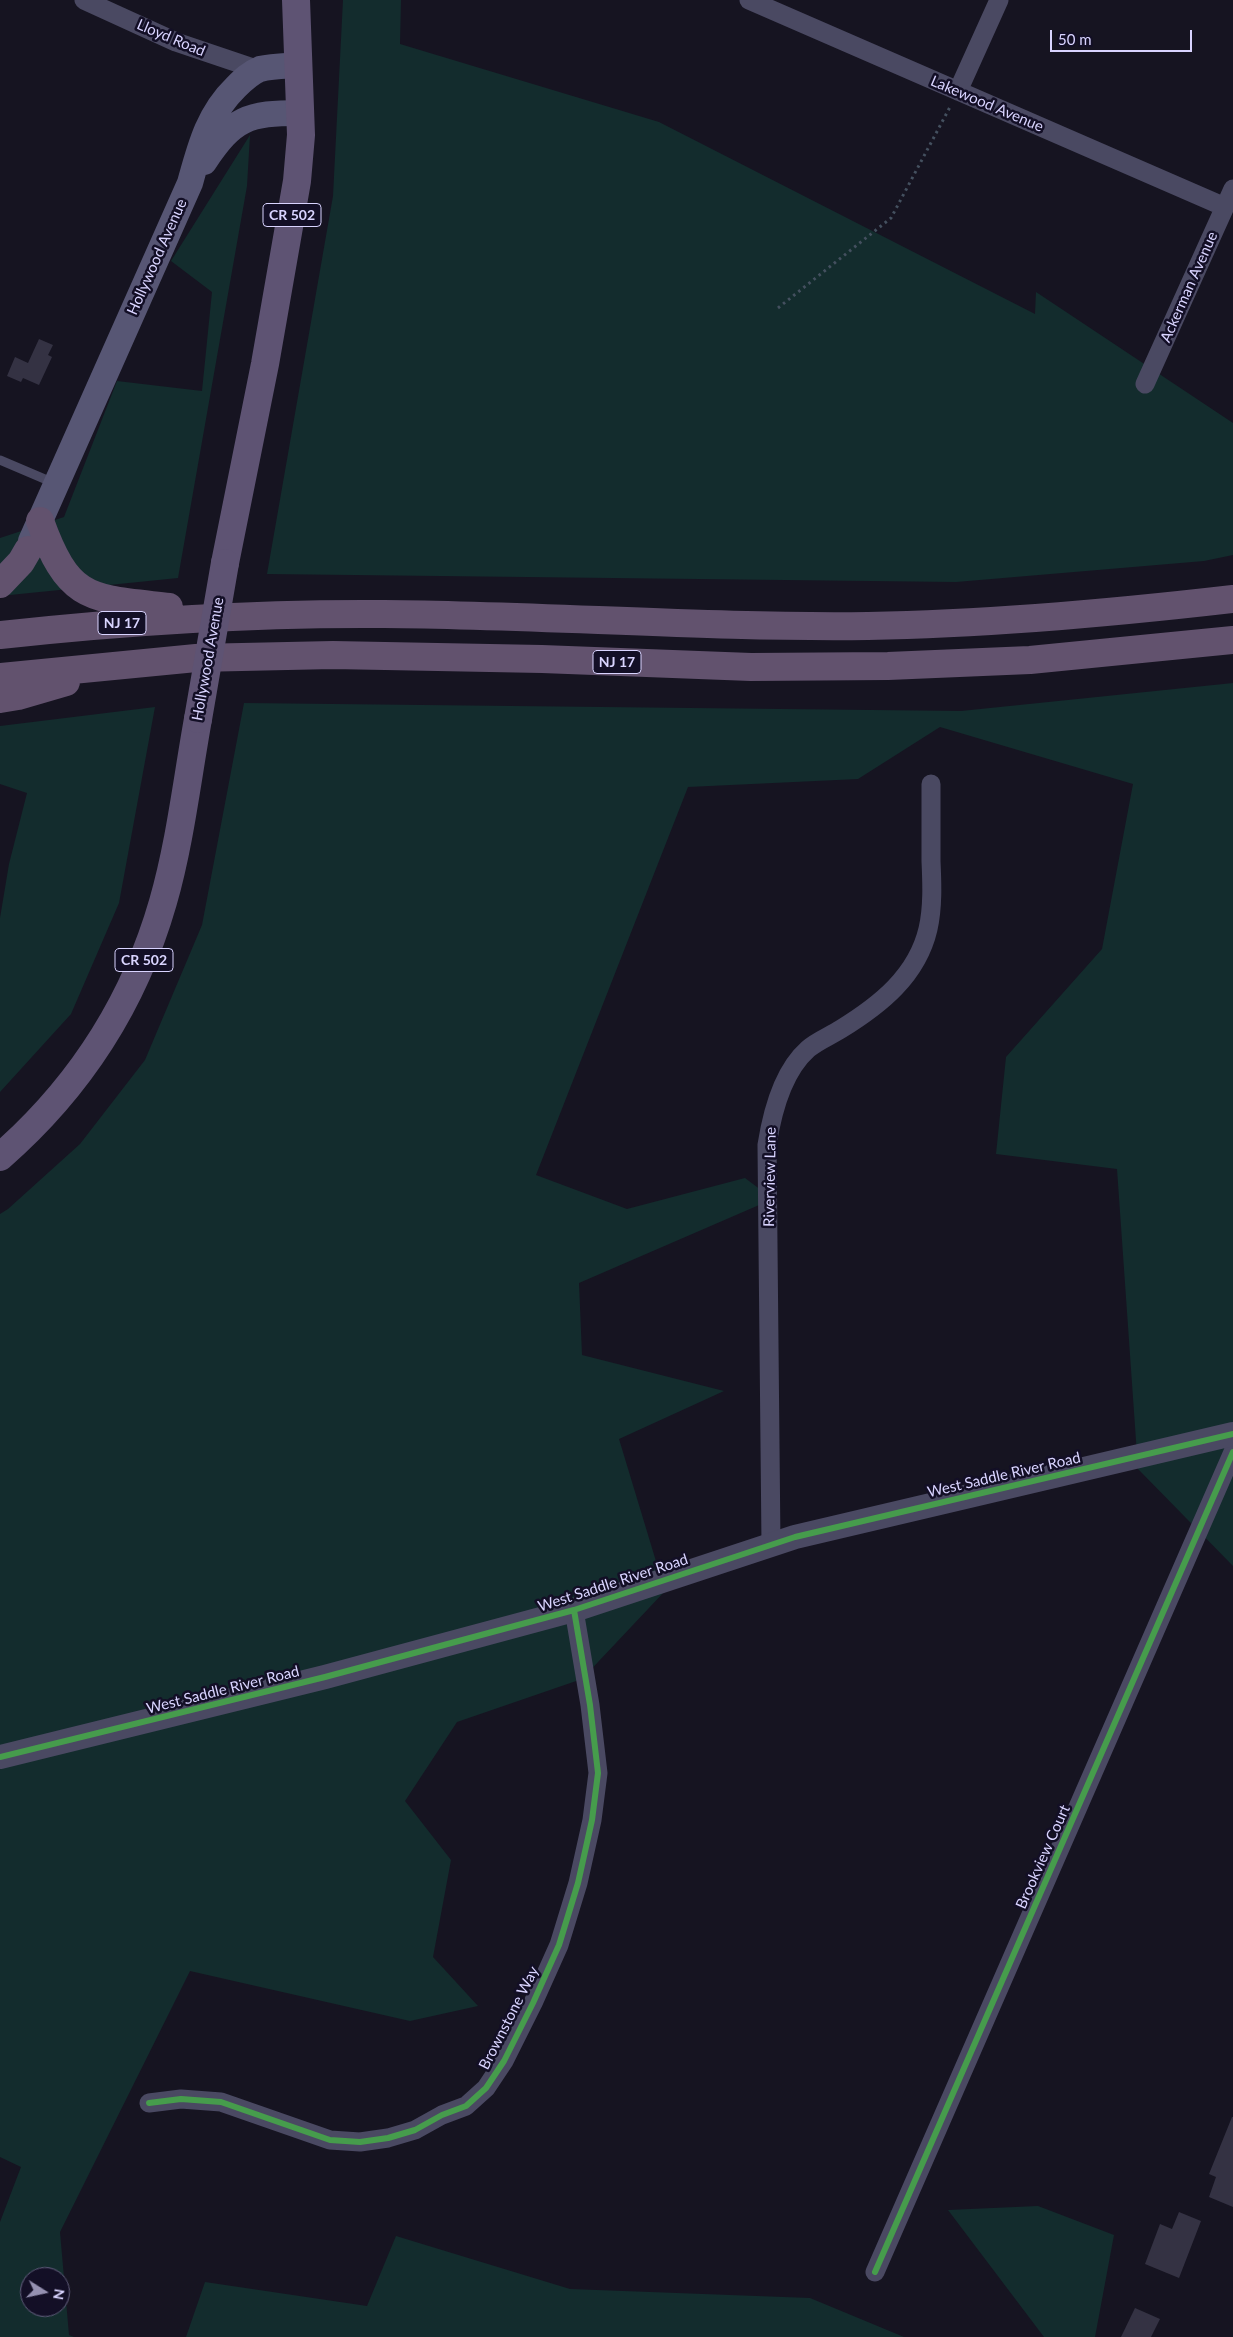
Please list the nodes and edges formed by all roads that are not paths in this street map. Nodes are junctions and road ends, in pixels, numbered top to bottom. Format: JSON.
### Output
{"nodes":[{"id":1,"x":84,"y":0,"type":"edge"},
{"id":2,"x":296,"y":0,"type":"edge"},
{"id":3,"x":749,"y":0,"type":"edge"},
{"id":4,"x":999,"y":0,"type":"edge"},
{"id":5,"x":299,"y":65,"type":"junction"},
{"id":6,"x":259,"y":70,"type":"junction"},
{"id":7,"x":958,"y":91,"type":"junction"},
{"id":8,"x":300,"y":113,"type":"junction"},
{"id":9,"x":190,"y":183,"type":"junction"},
{"id":10,"x":1233,"y":189,"type":"edge"},
{"id":11,"x":1225,"y":207,"type":"junction"},
{"id":12,"x":1145,"y":384,"type":"dead end"},
{"id":13,"x":0,"y":460,"type":"edge"},
{"id":14,"x":56,"y":484,"type":"junction"},
{"id":15,"x":40,"y":521,"type":"junction"},
{"id":16,"x":28,"y":550,"type":"joint"},
{"id":17,"x":0,"y":584,"type":"edge"},
{"id":18,"x":1233,"y":599,"type":"edge"},
{"id":19,"x":245,"y":616,"type":"junction"},
{"id":20,"x":0,"y":635,"type":"edge"},
{"id":21,"x":1233,"y":640,"type":"edge"},
{"id":22,"x":124,"y":664,"type":"junction"},
{"id":23,"x":0,"y":677,"type":"edge"},
{"id":24,"x":0,"y":699,"type":"edge"},
{"id":25,"x":930,"y":784,"type":"dead end"},
{"id":26,"x":0,"y":1157,"type":"edge"},
{"id":27,"x":1233,"y":1434,"type":"edge"},
{"id":28,"x":1233,"y":1452,"type":"edge"},
{"id":29,"x":771,"y":1545,"type":"junction"},
{"id":30,"x":574,"y":1610,"type":"junction"},
{"id":31,"x":0,"y":1757,"type":"edge"},
{"id":32,"x":149,"y":2103,"type":"dead end"},
{"id":33,"x":876,"y":2272,"type":"dead end"}],
"edges":[{"from":1,"to":6,"type":"street","name":"Lloyd Road"},
{"from":2,"to":5,"type":"main road","name":"Hollywood Avenue","number":"CR 502"},
{"from":3,"to":7,"type":"street","name":"Lakewood Avenue"},
{"from":4,"to":7,"type":"street"},
{"from":5,"to":6,"type":"main road","name":"Hollywood Avenue"},
{"from":5,"to":8,"type":"main road","name":"Hollywood Avenue","number":"CR 502"},
{"from":6,"to":9,"type":"main road","name":"Hollywood Avenue"},
{"from":7,"to":11,"type":"street","name":"Lakewood Avenue"},
{"from":8,"to":9,"type":"main road","name":"Hollywood Avenue"},
{"from":8,"to":26,"type":"main road","name":"Hollywood Avenue","number":"CR 502","bridge":true},
{"from":9,"to":14,"type":"main road","name":"Hollywood Avenue"},
{"from":10,"to":11,"type":"street","name":"Ackerman Avenue"},
{"from":11,"to":12,"type":"street","name":"Ackerman Avenue"},
{"from":13,"to":14,"type":"lane"},
{"from":14,"to":15,"type":"main road","name":"Hollywood Avenue"},
{"from":15,"to":16,"type":"main road","name":"Hollywood Avenue"},
{"from":15,"to":19,"type":"highway"},
{"from":16,"to":17,"type":"highway"},
{"from":18,"to":19,"type":"highway","number":"NJ 17"},
{"from":19,"to":20,"type":"highway","number":"NJ 17"},
{"from":21,"to":22,"type":"highway","number":"NJ 17"},
{"from":22,"to":23,"type":"highway","number":"NJ 17"},
{"from":22,"to":24,"type":"highway"},
{"from":25,"to":29,"type":"street","name":"Riverview Lane"},
{"from":27,"to":29,"type":"street","name":"West Saddle River Road"},
{"from":28,"to":33,"type":"street","name":"Brookview Court"},
{"from":29,"to":30,"type":"street","name":"West Saddle River Road"},
{"from":30,"to":31,"type":"street","name":"West Saddle River Road"},
{"from":30,"to":32,"type":"street","name":"Brownstone Way"}]}
